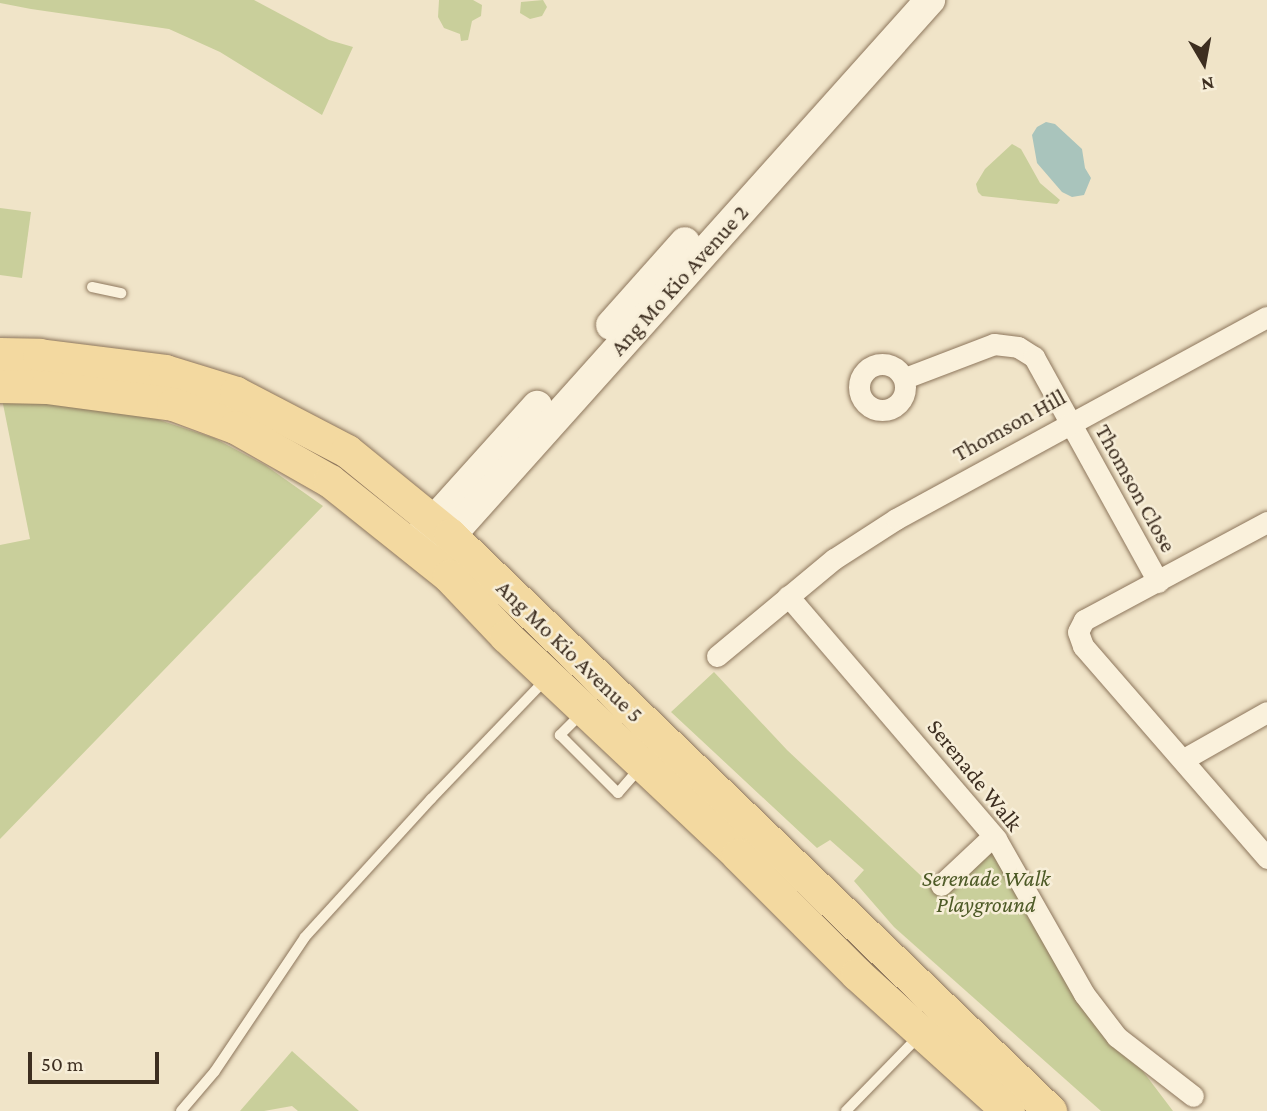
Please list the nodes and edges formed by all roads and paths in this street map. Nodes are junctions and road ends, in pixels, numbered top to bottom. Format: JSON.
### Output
{"nodes":[{"id":1,"x":903,"y":0,"type":"edge"},
{"id":2,"x":930,"y":0,"type":"edge"},
{"id":3,"x":92,"y":287,"type":"dead end"},
{"id":4,"x":121,"y":293,"type":"dead end"},
{"id":5,"x":651,"y":295,"type":"junction"},
{"id":6,"x":1267,"y":317,"type":"edge"},
{"id":7,"x":0,"y":354,"type":"edge"},
{"id":8,"x":905,"y":378,"type":"dead end"},
{"id":9,"x":0,"y":386,"type":"edge"},
{"id":10,"x":1070,"y":421,"type":"junction"},
{"id":11,"x":1267,"y":522,"type":"edge"},
{"id":12,"x":441,"y":527,"type":"junction"},
{"id":13,"x":420,"y":553,"type":"junction"},
{"id":14,"x":1158,"y":582,"type":"junction"},
{"id":15,"x":788,"y":596,"type":"junction"},
{"id":16,"x":717,"y":656,"type":"dead end"},
{"id":17,"x":549,"y":676,"type":"junction"},
{"id":18,"x":1267,"y":712,"type":"edge"},
{"id":19,"x":1184,"y":759,"type":"junction"},
{"id":20,"x":993,"y":836,"type":"junction"},
{"id":21,"x":1267,"y":858,"type":"edge"},
{"id":22,"x":941,"y":885,"type":"dead end"},
{"id":23,"x":923,"y":1031,"type":"junction"},
{"id":24,"x":1193,"y":1096,"type":"dead end"},
{"id":25,"x":181,"y":1111,"type":"edge"},
{"id":26,"x":846,"y":1111,"type":"edge"},
{"id":27,"x":1008,"y":1111,"type":"edge"},
{"id":28,"x":1050,"y":1111,"type":"edge"}],
"edges":[{"from":1,"to":5,"type":"main road","name":"Ang Mo Kio Avenue 2"},
{"from":2,"to":5,"type":"main road","name":"Ang Mo Kio Avenue 2"},
{"from":3,"to":4,"type":"lane"},
{"from":5,"to":12,"type":"main road","name":"Ang Mo Kio Avenue 2"},
{"from":5,"to":12,"type":"main road","name":"Ang Mo Kio Avenue 2"},
{"from":6,"to":10,"type":"street","name":"Thomson Hill"},
{"from":7,"to":12,"type":"main road","name":"Ang Mo Kio Avenue 5"},
{"from":8,"to":10,"type":"street","name":"Thomson Close"},
{"from":9,"to":13,"type":"main road","name":"Ang Mo Kio Avenue 5"},
{"from":10,"to":14,"type":"street","name":"Thomson Close"},
{"from":10,"to":15,"type":"street","name":"Thomson Hill"},
{"from":11,"to":14,"type":"street"},
{"from":12,"to":13,"type":"main road","name":"Ang Mo Kio Avenue 2"},
{"from":12,"to":28,"type":"main road","name":"Ang Mo Kio Avenue 5"},
{"from":13,"to":17,"type":"main road","name":"Ang Mo Kio Avenue 5"},
{"from":14,"to":19,"type":"street"},
{"from":15,"to":16,"type":"street"},
{"from":15,"to":20,"type":"street","name":"Serenade Walk"},
{"from":17,"to":23,"type":"main road","name":"Ang Mo Kio Avenue 5"},
{"from":17,"to":25,"type":"lane"},
{"from":18,"to":19,"type":"street"},
{"from":19,"to":21,"type":"street"},
{"from":20,"to":22,"type":"street"},
{"from":20,"to":24,"type":"street","name":"Serenade Walk"},
{"from":23,"to":26,"type":"lane"},
{"from":23,"to":27,"type":"main road","name":"Ang Mo Kio Avenue 5"}]}
